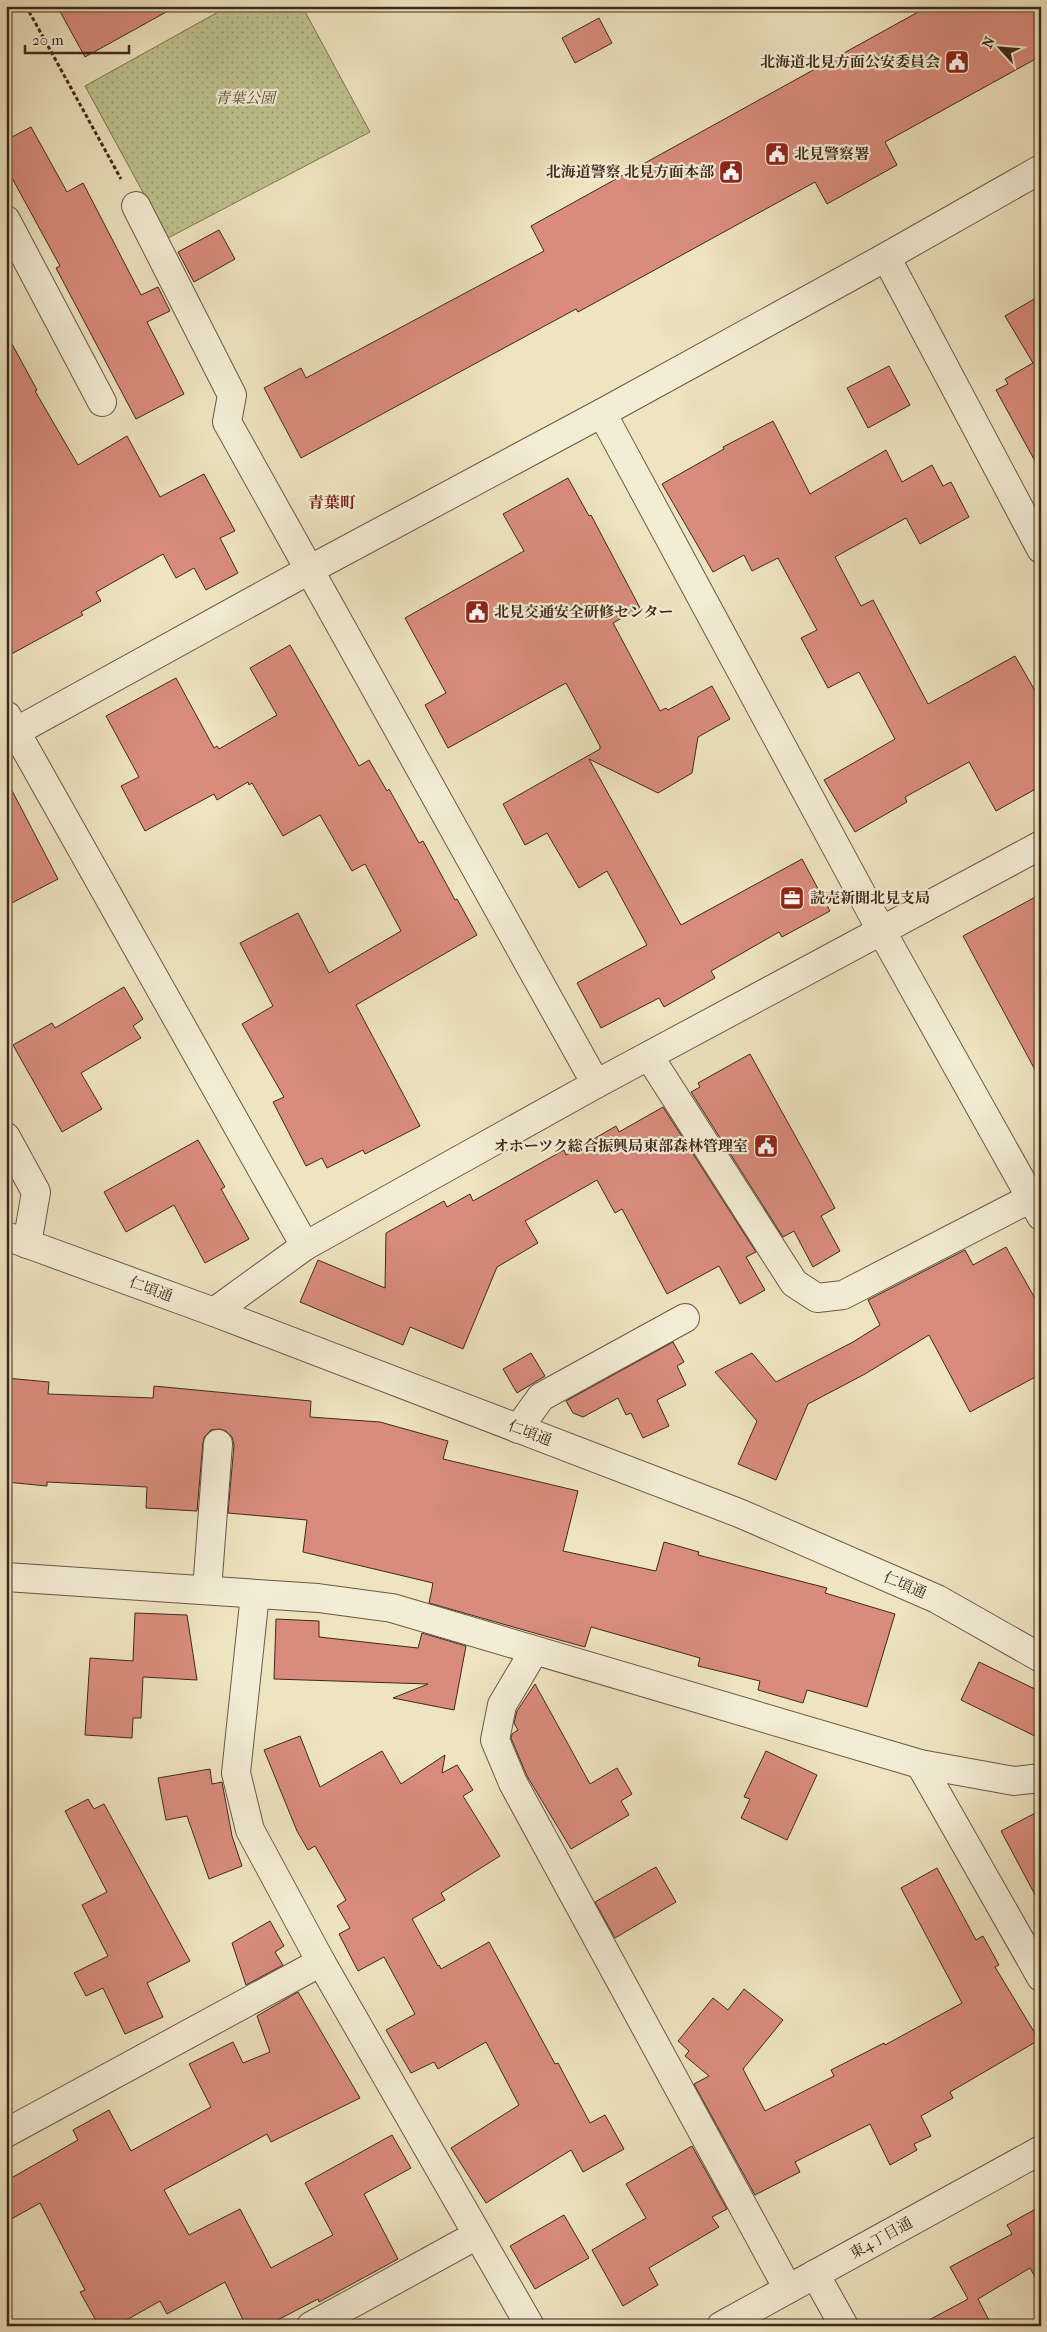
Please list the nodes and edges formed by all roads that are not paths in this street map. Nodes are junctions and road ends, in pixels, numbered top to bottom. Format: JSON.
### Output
{"nodes":[{"id":1,"x":1041,"y":169,"type":"edge"},
{"id":2,"x":136,"y":206,"type":"road end"},
{"id":3,"x":6,"y":220,"type":"edge"},
{"id":4,"x":886,"y":257,"type":"junction"},
{"id":5,"x":102,"y":402,"type":"dead end"},
{"id":6,"x":602,"y":413,"type":"junction"},
{"id":7,"x":1041,"y":549,"type":"edge"},
{"id":8,"x":309,"y":570,"type":"junction"},
{"id":9,"x":9,"y":728,"type":"edge"},
{"id":10,"x":1041,"y":845,"type":"edge"},
{"id":11,"x":881,"y":930,"type":"junction"},
{"id":12,"x":649,"y":1056,"type":"junction"},
{"id":13,"x":596,"y":1084,"type":"junction"},
{"id":14,"x":6,"y":1136,"type":"edge"},
{"id":15,"x":1036,"y":1207,"type":"edge"},
{"id":16,"x":17,"y":1240,"type":"edge"},
{"id":17,"x":305,"y":1246,"type":"junction"},
{"id":18,"x":214,"y":1312,"type":"junction"},
{"id":19,"x":685,"y":1318,"type":"dead end"},
{"id":20,"x":518,"y":1428,"type":"junction"},
{"id":21,"x":218,"y":1444,"type":"dead end"},
{"id":22,"x":6,"y":1577,"type":"edge"},
{"id":23,"x":207,"y":1590,"type":"junction"},
{"id":24,"x":255,"y":1594,"type":"junction"},
{"id":25,"x":534,"y":1651,"type":"junction"},
{"id":26,"x":1041,"y":1658,"type":"edge"},
{"id":27,"x":920,"y":1764,"type":"junction"},
{"id":28,"x":1041,"y":1778,"type":"edge"},
{"id":29,"x":321,"y":1962,"type":"junction"},
{"id":30,"x":1041,"y":1977,"type":"edge"},
{"id":31,"x":6,"y":2133,"type":"edge"},
{"id":32,"x":1041,"y":2150,"type":"edge"},
{"id":33,"x":477,"y":2235,"type":"junction"},
{"id":34,"x":815,"y":2274,"type":"junction"},
{"id":35,"x":788,"y":2289,"type":"junction"},
{"id":36,"x":312,"y":2326,"type":"edge"},
{"id":37,"x":530,"y":2326,"type":"edge"},
{"id":38,"x":721,"y":2326,"type":"edge"},
{"id":39,"x":844,"y":2326,"type":"edge"}],
"edges":[{"from":1,"to":4,"type":"street"},
{"from":2,"to":8,"type":"street"},
{"from":3,"to":5,"type":"street"},
{"from":4,"to":6,"type":"street"},
{"from":4,"to":7,"type":"street"},
{"from":6,"to":8,"type":"street"},
{"from":6,"to":11,"type":"street"},
{"from":8,"to":9,"type":"street"},
{"from":8,"to":13,"type":"street"},
{"from":9,"to":17,"type":"street"},
{"from":10,"to":11,"type":"street"},
{"from":11,"to":12,"type":"street"},
{"from":11,"to":15,"type":"street"},
{"from":12,"to":13,"type":"street"},
{"from":12,"to":15,"type":"street"},
{"from":13,"to":17,"type":"street"},
{"from":14,"to":16,"type":"street"},
{"from":16,"to":18,"type":"street","name":"仁頃通"},
{"from":17,"to":18,"type":"street"},
{"from":18,"to":20,"type":"street","name":"仁頃通"},
{"from":19,"to":20,"type":"street"},
{"from":20,"to":26,"type":"street","name":"仁頃通"},
{"from":21,"to":23,"type":"street"},
{"from":22,"to":23,"type":"street"},
{"from":23,"to":24,"type":"street"},
{"from":24,"to":25,"type":"street"},
{"from":24,"to":29,"type":"street"},
{"from":25,"to":27,"type":"street"},
{"from":25,"to":35,"type":"street"},
{"from":27,"to":28,"type":"street"},
{"from":27,"to":30,"type":"street"},
{"from":29,"to":31,"type":"street"},
{"from":29,"to":33,"type":"street"},
{"from":32,"to":34,"type":"street","name":"東4丁目通"},
{"from":33,"to":36,"type":"street"},
{"from":33,"to":37,"type":"street"},
{"from":34,"to":35,"type":"street","name":"東4丁目通"},
{"from":34,"to":39,"type":"street"},
{"from":35,"to":38,"type":"street","name":"東4丁目通"}]}
